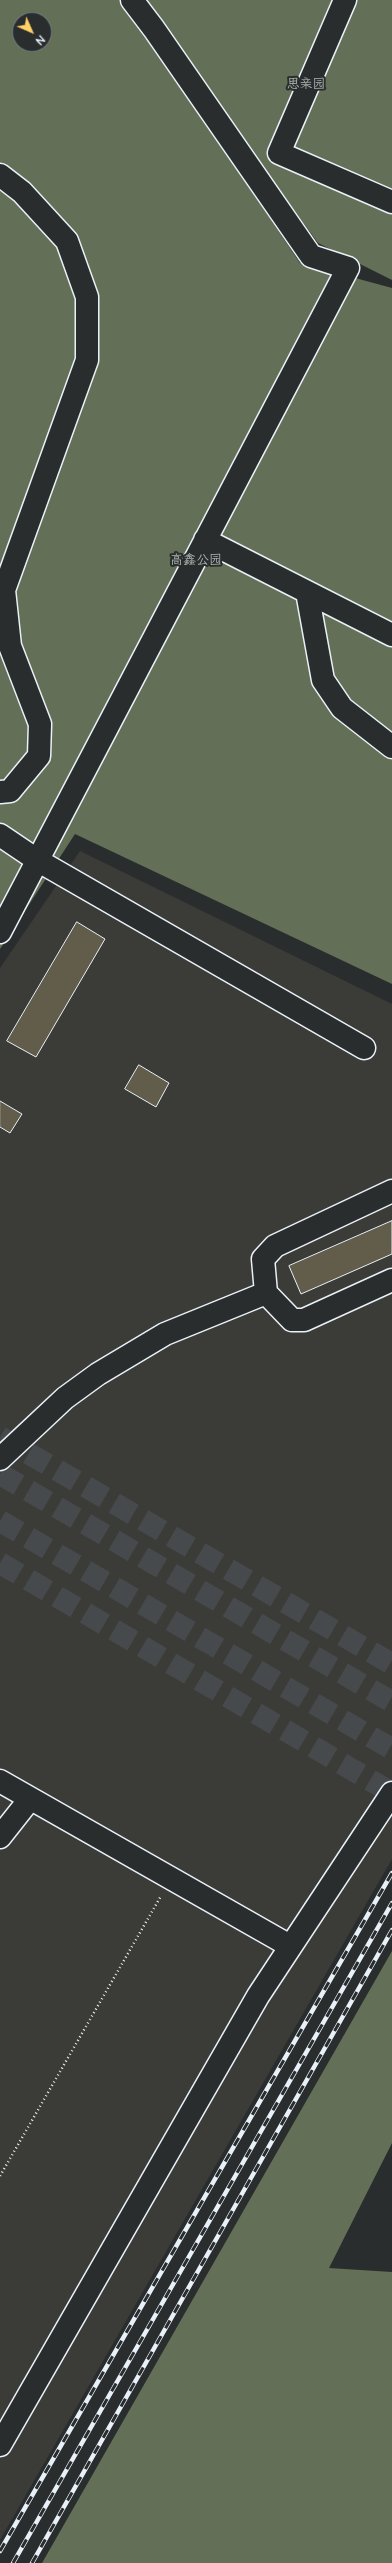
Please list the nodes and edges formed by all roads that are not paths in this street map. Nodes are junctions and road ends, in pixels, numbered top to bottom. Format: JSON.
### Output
{"nodes":[{"id":1,"x":132,"y":0,"type":"edge"},
{"id":2,"x":345,"y":0,"type":"edge"},
{"id":3,"x":0,"y":175,"type":"edge"},
{"id":4,"x":392,"y":202,"type":"edge"},
{"id":5,"x":205,"y":540,"type":"junction"},
{"id":6,"x":2,"y":592,"type":"edge"},
{"id":7,"x":307,"y":592,"type":"junction"},
{"id":8,"x":392,"y":635,"type":"edge"},
{"id":9,"x":392,"y":747,"type":"edge"},
{"id":10,"x":0,"y":792,"type":"edge"},
{"id":11,"x":0,"y":835,"type":"edge"},
{"id":12,"x":37,"y":860,"type":"junction"},
{"id":13,"x":0,"y":932,"type":"edge"},
{"id":14,"x":364,"y":1048,"type":"dead end"},
{"id":15,"x":392,"y":1192,"type":"edge"},
{"id":16,"x":392,"y":1280,"type":"edge"},
{"id":17,"x":266,"y":1293,"type":"junction"},
{"id":18,"x":0,"y":1460,"type":"edge"},
{"id":19,"x":0,"y":1781,"type":"edge"},
{"id":20,"x":392,"y":1793,"type":"edge"},
{"id":21,"x":30,"y":1799,"type":"junction"},
{"id":22,"x":0,"y":1837,"type":"edge"},
{"id":23,"x":290,"y":1946,"type":"junction"},
{"id":24,"x":0,"y":2445,"type":"edge"}],
"edges":[{"from":1,"to":5,"type":"street"},
{"from":2,"to":4,"type":"street"},
{"from":3,"to":6,"type":"street"},
{"from":5,"to":7,"type":"street"},
{"from":5,"to":12,"type":"street"},
{"from":6,"to":10,"type":"street"},
{"from":7,"to":8,"type":"street"},
{"from":7,"to":9,"type":"street"},
{"from":11,"to":12,"type":"street"},
{"from":12,"to":13,"type":"street"},
{"from":12,"to":14,"type":"street"},
{"from":15,"to":17,"type":"street"},
{"from":16,"to":17,"type":"street"},
{"from":17,"to":18,"type":"street"},
{"from":19,"to":21,"type":"street"},
{"from":20,"to":23,"type":"street"},
{"from":21,"to":22,"type":"street"},
{"from":21,"to":23,"type":"street"},
{"from":23,"to":24,"type":"street"}]}
